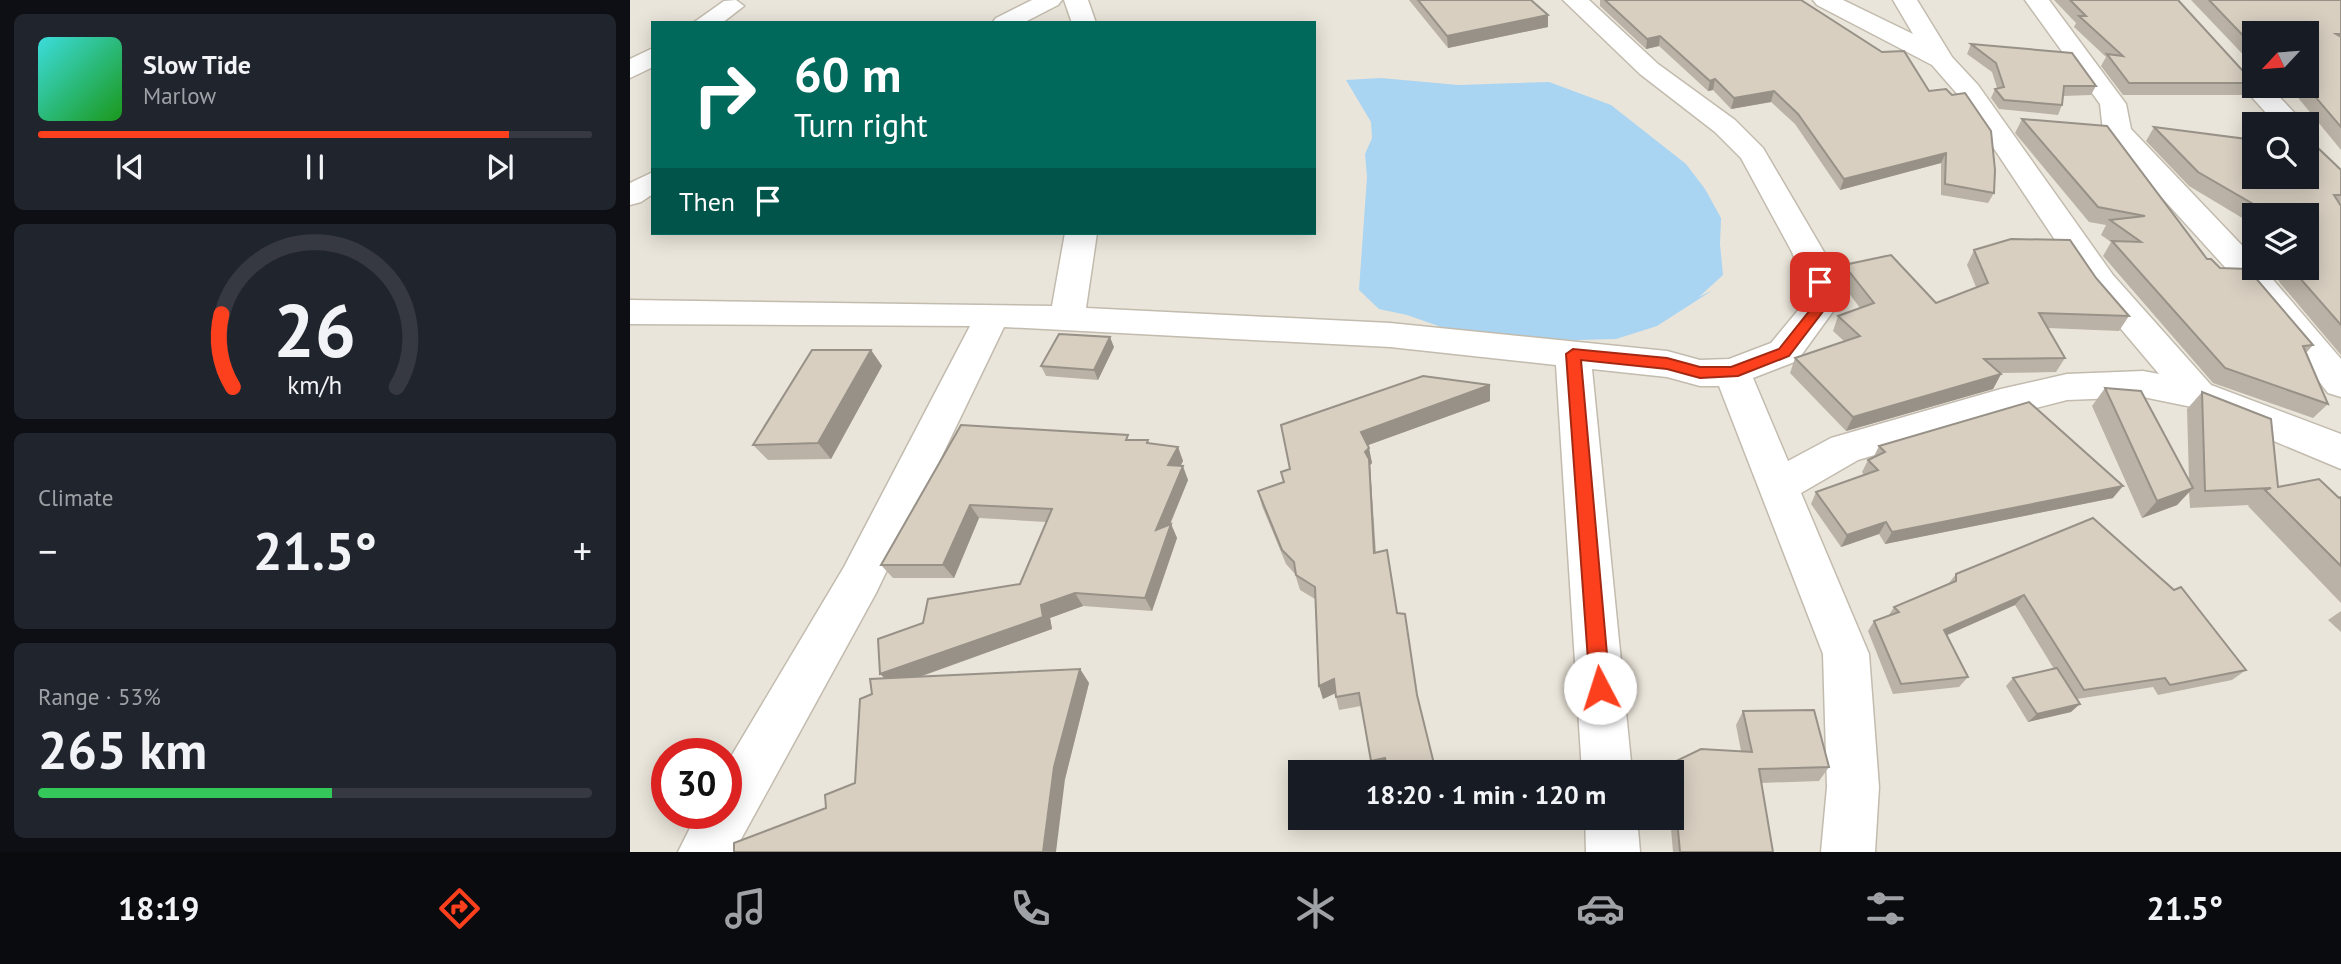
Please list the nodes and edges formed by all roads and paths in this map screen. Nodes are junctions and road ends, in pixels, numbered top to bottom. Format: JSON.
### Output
{"nodes":[{"id":1,"x":1050,"y":0,"type":"edge"},
{"id":2,"x":1076,"y":0,"type":"edge"},
{"id":3,"x":1575,"y":0,"type":"edge"},
{"id":4,"x":1825,"y":0,"type":"edge"},
{"id":5,"x":1905,"y":0,"type":"edge"},
{"id":6,"x":2037,"y":0,"type":"edge"},
{"id":7,"x":729,"y":10,"type":"edge"},
{"id":8,"x":709,"y":21,"type":"edge"},
{"id":9,"x":1008,"y":21,"type":"edge"},
{"id":10,"x":1083,"y":21,"type":"edge"},
{"id":11,"x":651,"y":57,"type":"edge"},
{"id":12,"x":1941,"y":60,"type":"junction"},
{"id":13,"x":630,"y":71,"type":"edge"},
{"id":14,"x":2266,"y":98,"type":"edge"},
{"id":15,"x":2280,"y":112,"type":"edge"},
{"id":16,"x":1989,"y":120,"type":"junction"},
{"id":17,"x":2028,"y":123,"type":"edge"},
{"id":18,"x":651,"y":182,"type":"edge"},
{"id":19,"x":630,"y":196,"type":"edge"},
{"id":20,"x":1081,"y":235,"type":"edge"},
{"id":21,"x":630,"y":312,"type":"edge"},
{"id":22,"x":993,"y":315,"type":"junction"},
{"id":23,"x":1067,"y":318,"type":"junction"},
{"id":24,"x":1573,"y":354,"type":"junction"},
{"id":25,"x":1732,"y":372,"type":"junction"},
{"id":26,"x":2341,"y":384,"type":"edge"},
{"id":27,"x":2198,"y":395,"type":"junction"},
{"id":28,"x":2341,"y":454,"type":"edge"},
{"id":29,"x":1780,"y":485,"type":"junction"},
{"id":30,"x":1606,"y":760,"type":"edge"},
{"id":31,"x":1612,"y":830,"type":"edge"},
{"id":32,"x":705,"y":852,"type":"edge"},
{"id":33,"x":1614,"y":852,"type":"edge"},
{"id":34,"x":1848,"y":852,"type":"edge"}],
"edges":[{"from":1,"to":9,"type":"street"},
{"from":2,"to":10,"type":"street"},
{"from":3,"to":25,"type":"street"},
{"from":4,"to":12,"type":"street"},
{"from":5,"to":12,"type":"street"},
{"from":6,"to":26,"type":"street"},
{"from":7,"to":8,"type":"street"},
{"from":11,"to":13,"type":"street"},
{"from":12,"to":16,"type":"street"},
{"from":14,"to":15,"type":"street"},
{"from":16,"to":17,"type":"street"},
{"from":16,"to":27,"type":"street"},
{"from":18,"to":19,"type":"street"},
{"from":20,"to":23,"type":"street"},
{"from":21,"to":22,"type":"street"},
{"from":22,"to":23,"type":"street"},
{"from":22,"to":32,"type":"street"},
{"from":23,"to":24,"type":"street"},
{"from":24,"to":25,"type":"street"},
{"from":24,"to":30,"type":"street"},
{"from":25,"to":29,"type":"street"},
{"from":27,"to":28,"type":"street"},
{"from":27,"to":29,"type":"street"},
{"from":29,"to":34,"type":"street"},
{"from":31,"to":33,"type":"street"}]}
